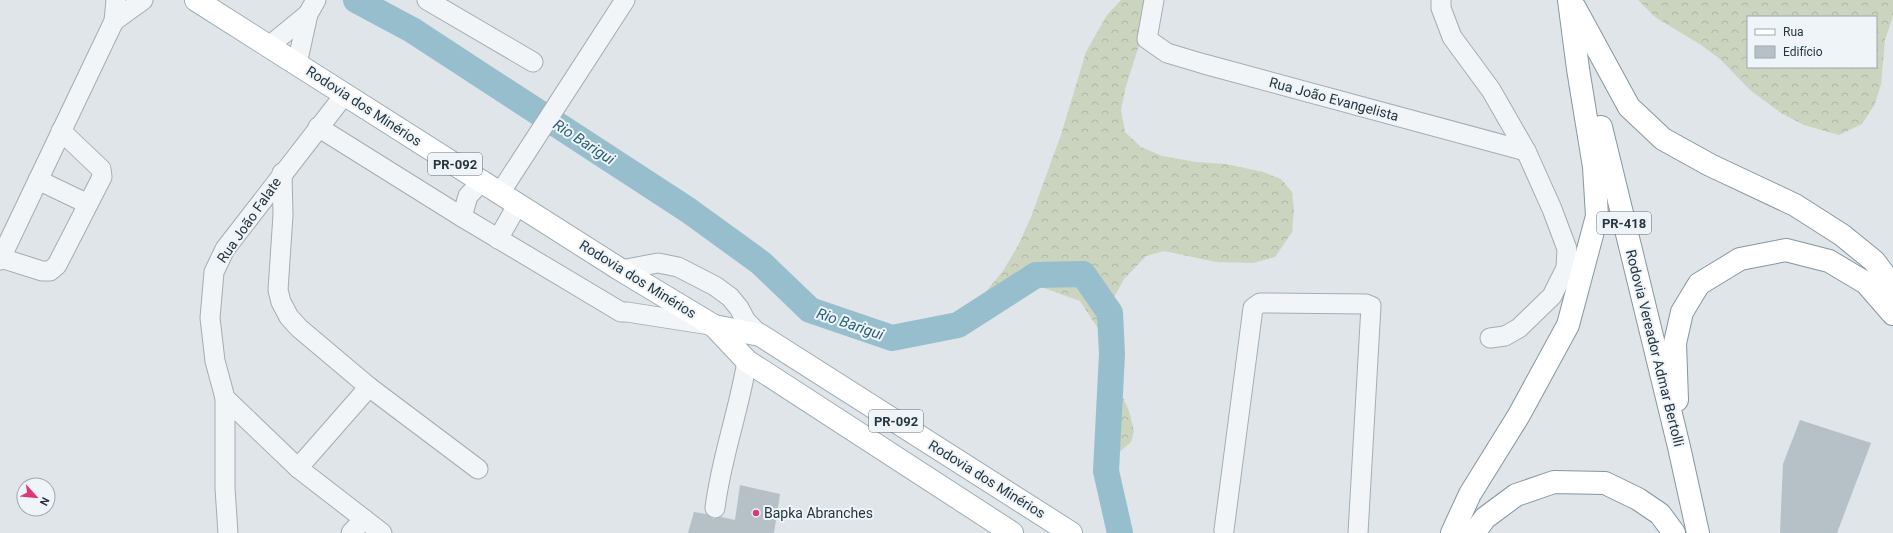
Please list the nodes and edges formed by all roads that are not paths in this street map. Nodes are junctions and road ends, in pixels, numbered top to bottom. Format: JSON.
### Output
{"nodes":[{"id":1,"x":116,"y":0,"type":"edge"},
{"id":2,"x":143,"y":0,"type":"edge"},
{"id":3,"x":196,"y":0,"type":"edge"},
{"id":4,"x":427,"y":0,"type":"edge"},
{"id":5,"x":625,"y":0,"type":"edge"},
{"id":6,"x":1154,"y":0,"type":"edge"},
{"id":7,"x":1441,"y":0,"type":"edge"},
{"id":8,"x":1570,"y":0,"type":"edge"},
{"id":9,"x":312,"y":7,"type":"edge"},
{"id":10,"x":114,"y":21,"type":"junction"},
{"id":11,"x":269,"y":46,"type":"junction"},
{"id":12,"x":533,"y":62,"type":"dead end"},
{"id":13,"x":297,"y":64,"type":"junction"},
{"id":14,"x":345,"y":94,"type":"junction"},
{"id":15,"x":318,"y":127,"type":"junction"},
{"id":16,"x":61,"y":131,"type":"junction"},
{"id":17,"x":1526,"y":151,"type":"junction"},
{"id":18,"x":282,"y":173,"type":"junction"},
{"id":19,"x":38,"y":180,"type":"junction"},
{"id":20,"x":482,"y":181,"type":"junction"},
{"id":21,"x":500,"y":193,"type":"junction"},
{"id":22,"x":88,"y":204,"type":"junction"},
{"id":23,"x":518,"y":204,"type":"junction"},
{"id":24,"x":462,"y":217,"type":"junction"},
{"id":25,"x":498,"y":239,"type":"junction"},
{"id":26,"x":0,"y":259,"type":"edge"},
{"id":27,"x":621,"y":270,"type":"junction"},
{"id":28,"x":1893,"y":286,"type":"edge"},
{"id":29,"x":1893,"y":314,"type":"edge"},
{"id":30,"x":714,"y":326,"type":"junction"},
{"id":31,"x":760,"y":335,"type":"junction"},
{"id":32,"x":1490,"y":338,"type":"dead end"},
{"id":33,"x":747,"y":361,"type":"junction"},
{"id":34,"x":369,"y":387,"type":"junction"},
{"id":35,"x":225,"y":398,"type":"junction"},
{"id":36,"x":1679,"y":447,"type":"junction"},
{"id":37,"x":298,"y":468,"type":"junction"},
{"id":38,"x":478,"y":469,"type":"dead end"},
{"id":39,"x":715,"y":508,"type":"dead end"},
{"id":40,"x":364,"y":519,"type":"junction"},
{"id":41,"x":1224,"y":530,"type":"dead end"},
{"id":42,"x":228,"y":533,"type":"edge"},
{"id":43,"x":351,"y":533,"type":"edge"},
{"id":44,"x":382,"y":533,"type":"edge"},
{"id":45,"x":1012,"y":533,"type":"edge"},
{"id":46,"x":1071,"y":533,"type":"edge"},
{"id":47,"x":1358,"y":533,"type":"edge"},
{"id":48,"x":1452,"y":533,"type":"edge"},
{"id":49,"x":1474,"y":533,"type":"edge"},
{"id":50,"x":1674,"y":533,"type":"edge"},
{"id":51,"x":1698,"y":533,"type":"edge"}],
"edges":[{"from":1,"to":10,"type":"street"},
{"from":2,"to":10,"type":"street"},
{"from":3,"to":11,"type":"main road","name":"Rodovia dos Minérios","number":"PR-092"},
{"from":4,"to":12,"type":"street"},
{"from":5,"to":21,"type":"street"},
{"from":6,"to":17,"type":"street","name":"Rua João Evangelista"},
{"from":7,"to":17,"type":"street"},
{"from":8,"to":28,"type":"main road"},
{"from":8,"to":36,"type":"main road","name":"Rodovia Vereador Admar Bertolli","number":"PR-418"},
{"from":8,"to":48,"type":"main road"},
{"from":9,"to":11,"type":"street"},
{"from":9,"to":13,"type":"street"},
{"from":10,"to":16,"type":"street"},
{"from":11,"to":13,"type":"main road","name":"Rodovia dos Minérios","number":"PR-092"},
{"from":13,"to":14,"type":"main road","name":"Rodovia dos Minérios","number":"PR-092"},
{"from":14,"to":15,"type":"street","name":"Rua João Falate"},
{"from":14,"to":20,"type":"main road","name":"Rodovia dos Minérios","number":"PR-092"},
{"from":15,"to":18,"type":"street","name":"Rua João Falate"},
{"from":15,"to":24,"type":"street"},
{"from":16,"to":19,"type":"street"},
{"from":16,"to":22,"type":"street"},
{"from":17,"to":32,"type":"street"},
{"from":18,"to":34,"type":"street"},
{"from":18,"to":35,"type":"street","name":"Rua João Falate"},
{"from":19,"to":22,"type":"street"},
{"from":19,"to":26,"type":"street"},
{"from":20,"to":21,"type":"main road","name":"Rodovia dos Minérios","number":"PR-092"},
{"from":20,"to":24,"type":"street"},
{"from":21,"to":23,"type":"main road","name":"Rodovia dos Minérios","number":"PR-092"},
{"from":22,"to":26,"type":"street"},
{"from":23,"to":25,"type":"street"},
{"from":23,"to":27,"type":"main road","name":"Rodovia dos Minérios","number":"PR-092"},
{"from":24,"to":25,"type":"street"},
{"from":25,"to":30,"type":"street"},
{"from":27,"to":30,"type":"main road","name":"Rodovia dos Minérios","number":"PR-092"},
{"from":27,"to":31,"type":"street"},
{"from":29,"to":36,"type":"main road"},
{"from":30,"to":31,"type":"main road","name":"Rodovia dos Minérios","number":"PR-092"},
{"from":30,"to":33,"type":"main road","name":"Rodovia dos Minérios","number":"PR-092"},
{"from":31,"to":46,"type":"main road","name":"Rodovia dos Minérios","number":"PR-092"},
{"from":33,"to":39,"type":"street"},
{"from":33,"to":45,"type":"main road","name":"Rodovia dos Minérios","number":"PR-092"},
{"from":34,"to":37,"type":"street"},
{"from":34,"to":38,"type":"street"},
{"from":35,"to":37,"type":"street"},
{"from":35,"to":42,"type":"street","name":"Rua João Falate"},
{"from":36,"to":51,"type":"main road","name":"Rodovia Vereador Admar Bertolli","number":"PR-418"},
{"from":37,"to":40,"type":"street"},
{"from":40,"to":43,"type":"street"},
{"from":40,"to":44,"type":"street"},
{"from":41,"to":47,"type":"street"},
{"from":49,"to":50,"type":"main road"}]}
